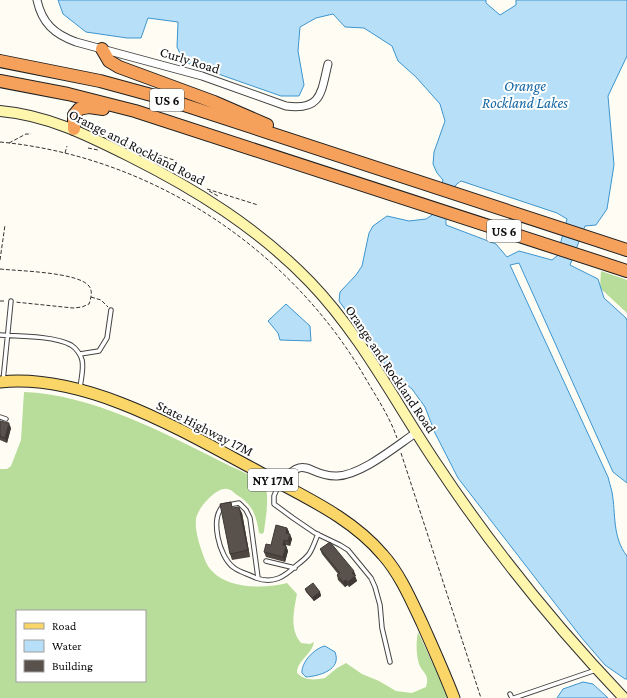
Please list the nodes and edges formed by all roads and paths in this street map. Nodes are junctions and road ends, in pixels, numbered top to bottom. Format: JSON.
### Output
{"nodes":[{"id":1,"x":37,"y":0,"type":"edge"},
{"id":2,"x":102,"y":49,"type":"junction"},
{"id":3,"x":0,"y":61,"type":"edge"},
{"id":4,"x":328,"y":64,"type":"dead end"},
{"id":5,"x":0,"y":81,"type":"edge"},
{"id":6,"x":0,"y":111,"type":"edge"},
{"id":7,"x":74,"y":129,"type":"junction"},
{"id":8,"x":31,"y":134,"type":"dead end"},
{"id":9,"x":209,"y":134,"type":"junction"},
{"id":10,"x":0,"y":142,"type":"edge"},
{"id":11,"x":119,"y":142,"type":"dead end"},
{"id":12,"x":9,"y":143,"type":"junction"},
{"id":13,"x":67,"y":146,"type":"dead end"},
{"id":14,"x":65,"y":153,"type":"junction"},
{"id":15,"x":331,"y":153,"type":"junction"},
{"id":16,"x":172,"y":171,"type":"dead end"},
{"id":17,"x":207,"y":189,"type":"dead end"},
{"id":18,"x":258,"y":205,"type":"dead end"},
{"id":19,"x":4,"y":225,"type":"dead end"},
{"id":20,"x":627,"y":250,"type":"edge"},
{"id":21,"x":0,"y":260,"type":"edge"},
{"id":22,"x":0,"y":269,"type":"edge"},
{"id":23,"x":627,"y":271,"type":"edge"},
{"id":24,"x":91,"y":297,"type":"junction"},
{"id":25,"x":0,"y":301,"type":"edge"},
{"id":26,"x":11,"y":301,"type":"junction"},
{"id":27,"x":111,"y":310,"type":"joint"},
{"id":28,"x":0,"y":335,"type":"edge"},
{"id":29,"x":6,"y":336,"type":"junction"},
{"id":30,"x":80,"y":354,"type":"junction"},
{"id":31,"x":2,"y":382,"type":"edge"},
{"id":32,"x":80,"y":390,"type":"junction"},
{"id":33,"x":0,"y":417,"type":"edge"},
{"id":34,"x":6,"y":419,"type":"dead end"},
{"id":35,"x":417,"y":432,"type":"junction"},
{"id":36,"x":399,"y":444,"type":"junction"},
{"id":37,"x":280,"y":483,"type":"junction"},
{"id":38,"x":318,"y":534,"type":"junction"},
{"id":39,"x":266,"y":561,"type":"dead end"},
{"id":40,"x":295,"y":568,"type":"junction"},
{"id":41,"x":258,"y":578,"type":"junction"},
{"id":42,"x":390,"y":662,"type":"dead end"},
{"id":43,"x":597,"y":670,"type":"junction"},
{"id":44,"x":510,"y":694,"type":"dead end"},
{"id":45,"x":454,"y":698,"type":"edge"},
{"id":46,"x":481,"y":698,"type":"edge"},
{"id":47,"x":624,"y":698,"type":"edge"}],
"edges":[{"from":1,"to":2,"type":"street","name":"Curly Road"},
{"from":2,"to":4,"type":"street","name":"Curly Road"},
{"from":2,"to":15,"type":"highway"},
{"from":3,"to":15,"type":"highway","number":"US 6"},
{"from":5,"to":9,"type":"highway","number":"US 6"},
{"from":6,"to":7,"type":"street","name":"Orange and Rockland Road"},
{"from":7,"to":9,"type":"highway"},
{"from":7,"to":35,"type":"street","name":"Orange and Rockland Road"},
{"from":8,"to":12,"type":"path"},
{"from":9,"to":23,"type":"highway","number":"US 6"},
{"from":10,"to":12,"type":"path"},
{"from":11,"to":16,"type":"path"},
{"from":12,"to":14,"type":"path"},
{"from":13,"to":14,"type":"path"},
{"from":14,"to":36,"type":"path"},
{"from":15,"to":20,"type":"highway","number":"US 6"},
{"from":17,"to":18,"type":"path"},
{"from":19,"to":21,"type":"path"},
{"from":22,"to":24,"type":"path"},
{"from":24,"to":26,"type":"path"},
{"from":24,"to":27,"type":"path"},
{"from":25,"to":26,"type":"path"},
{"from":26,"to":29,"type":"lane"},
{"from":27,"to":30,"type":"lane"},
{"from":28,"to":29,"type":"lane"},
{"from":29,"to":30,"type":"lane"},
{"from":29,"to":31,"type":"lane"},
{"from":30,"to":32,"type":"lane"},
{"from":31,"to":32,"type":"main road","name":"State Highway 17M","number":"NY 17M"},
{"from":32,"to":37,"type":"main road","name":"State Highway 17M","number":"NY 17M"},
{"from":33,"to":34,"type":"lane"},
{"from":35,"to":36,"type":"street"},
{"from":35,"to":43,"type":"street","name":"Orange and Rockland Road"},
{"from":36,"to":37,"type":"street"},
{"from":36,"to":46,"type":"path"},
{"from":37,"to":38,"type":"lane"},
{"from":37,"to":45,"type":"main road","name":"State Highway 17M","number":"NY 17M"},
{"from":38,"to":40,"type":"lane"},
{"from":38,"to":42,"type":"lane"},
{"from":39,"to":40,"type":"lane"},
{"from":40,"to":41,"type":"lane"},
{"from":41,"to":41,"type":"lane"},
{"from":43,"to":44,"type":"lane"},
{"from":43,"to":47,"type":"street","name":"Orange and Rockland Road"}]}
